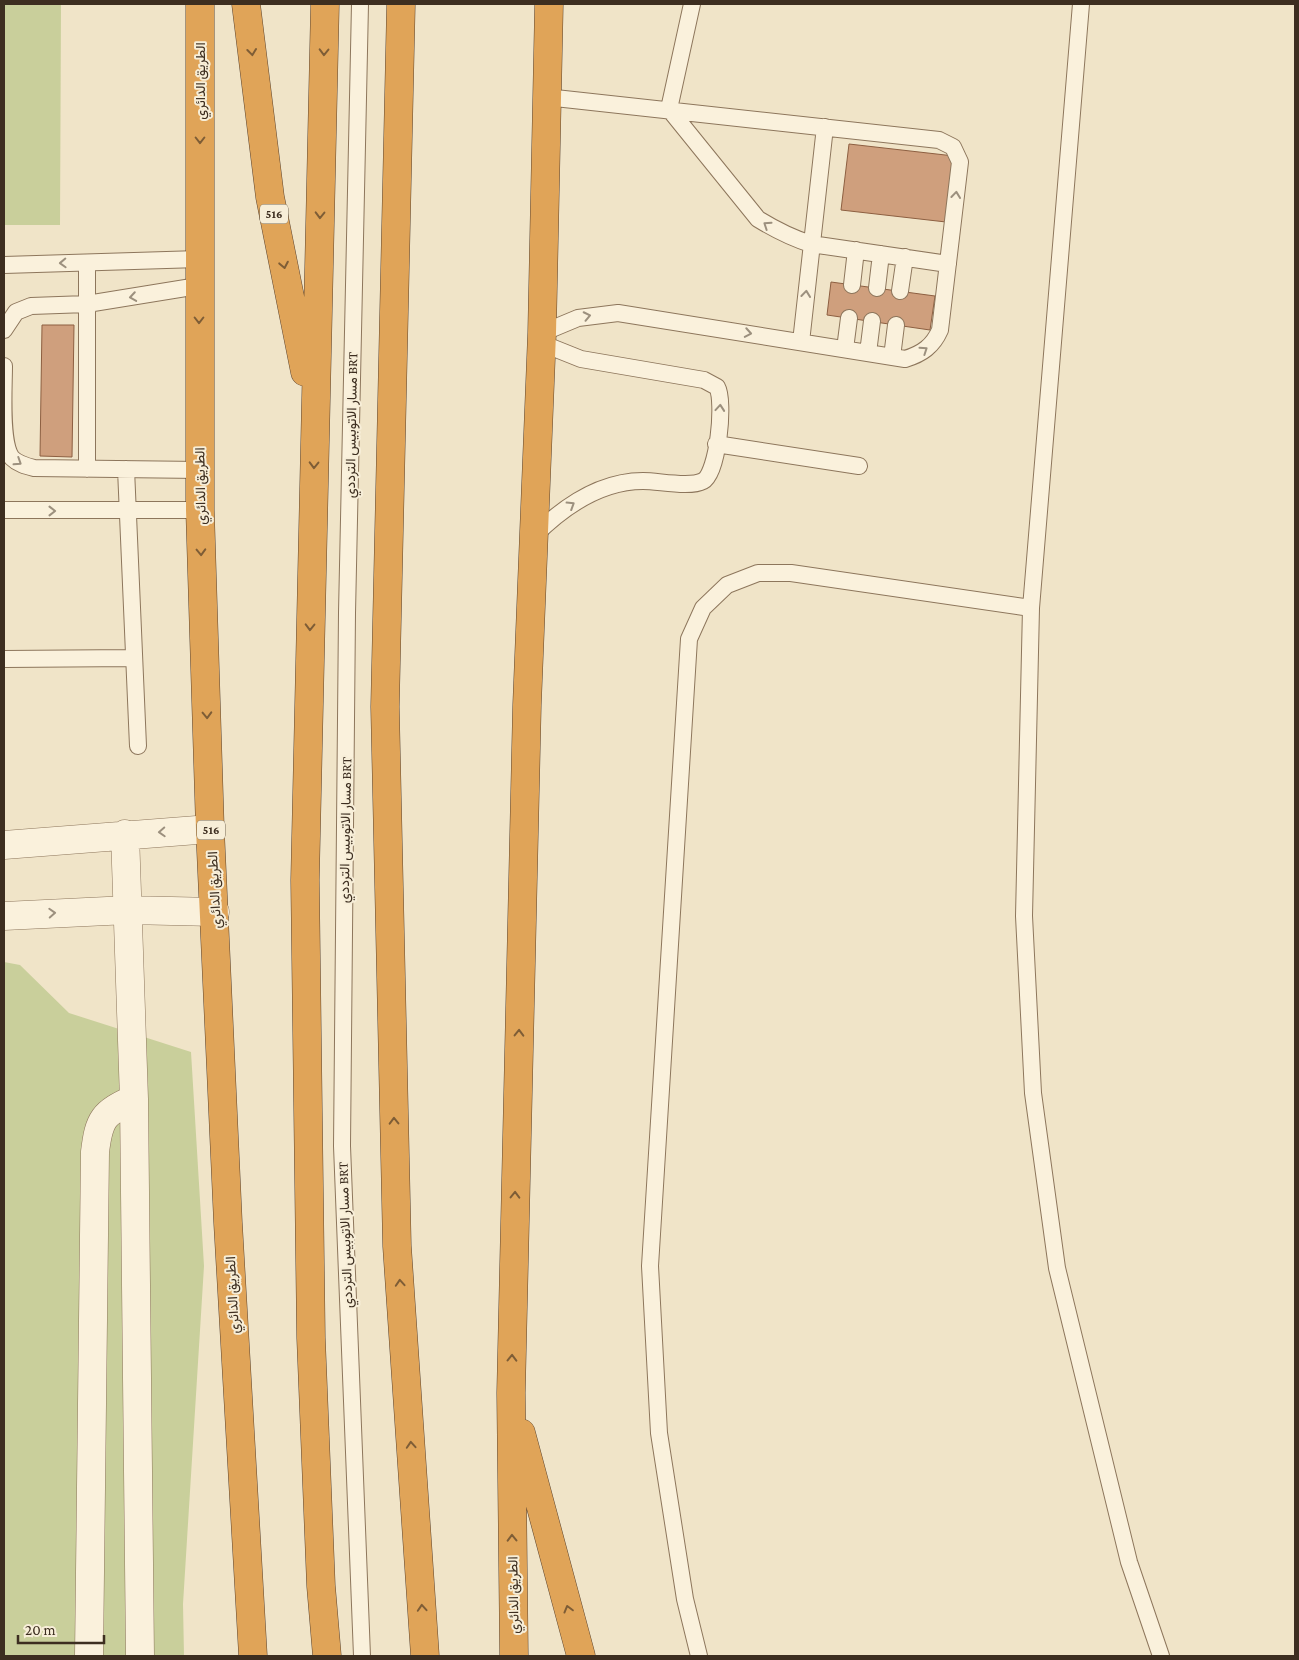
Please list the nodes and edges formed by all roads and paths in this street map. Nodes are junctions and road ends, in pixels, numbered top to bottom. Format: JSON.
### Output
{"nodes":[{"id":1,"x":200,"y":4,"type":"edge"},
{"id":2,"x":246,"y":4,"type":"edge"},
{"id":3,"x":325,"y":4,"type":"edge"},
{"id":4,"x":360,"y":4,"type":"edge"},
{"id":5,"x":401,"y":4,"type":"edge"},
{"id":6,"x":549,"y":4,"type":"edge"},
{"id":7,"x":692,"y":4,"type":"edge"},
{"id":8,"x":1081,"y":4,"type":"edge"},
{"id":9,"x":546,"y":97,"type":"junction"},
{"id":10,"x":669,"y":109,"type":"junction"},
{"id":11,"x":825,"y":127,"type":"junction"},
{"id":12,"x":812,"y":244,"type":"junction"},
{"id":13,"x":856,"y":250,"type":"junction"},
{"id":14,"x":881,"y":254,"type":"junction"},
{"id":15,"x":905,"y":257,"type":"junction"},
{"id":16,"x":199,"y":259,"type":"junction"},
{"id":17,"x":87,"y":263,"type":"junction"},
{"id":18,"x":948,"y":264,"type":"junction"},
{"id":19,"x":4,"y":265,"type":"edge"},
{"id":20,"x":852,"y":285,"type":"dead end"},
{"id":21,"x":198,"y":286,"type":"junction"},
{"id":22,"x":877,"y":288,"type":"dead end"},
{"id":23,"x":900,"y":292,"type":"dead end"},
{"id":24,"x":87,"y":304,"type":"junction"},
{"id":25,"x":849,"y":318,"type":"dead end"},
{"id":26,"x":872,"y":321,"type":"dead end"},
{"id":27,"x":896,"y":324,"type":"dead end"},
{"id":28,"x":4,"y":330,"type":"edge"},
{"id":29,"x":541,"y":338,"type":"junction"},
{"id":30,"x":800,"y":342,"type":"junction"},
{"id":31,"x":845,"y":350,"type":"junction"},
{"id":32,"x":868,"y":353,"type":"junction"},
{"id":33,"x":892,"y":357,"type":"junction"},
{"id":34,"x":4,"y":366,"type":"edge"},
{"id":35,"x":315,"y":423,"type":"junction"},
{"id":36,"x":716,"y":444,"type":"junction"},
{"id":37,"x":859,"y":466,"type":"dead end"},
{"id":38,"x":86,"y":469,"type":"junction"},
{"id":39,"x":126,"y":469,"type":"junction"},
{"id":40,"x":200,"y":470,"type":"junction"},
{"id":41,"x":4,"y":510,"type":"edge"},
{"id":42,"x":200,"y":510,"type":"junction"},
{"id":43,"x":128,"y":511,"type":"junction"},
{"id":44,"x":534,"y":536,"type":"junction"},
{"id":45,"x":1031,"y":608,"type":"junction"},
{"id":46,"x":134,"y":658,"type":"junction"},
{"id":47,"x":4,"y":659,"type":"edge"},
{"id":48,"x":138,"y":746,"type":"dead end"},
{"id":49,"x":210,"y":830,"type":"junction"},
{"id":50,"x":125,"y":834,"type":"junction"},
{"id":51,"x":4,"y":845,"type":"edge"},
{"id":52,"x":128,"y":910,"type":"junction"},
{"id":53,"x":215,"y":912,"type":"junction"},
{"id":54,"x":4,"y":916,"type":"edge"},
{"id":55,"x":134,"y":1099,"type":"junction"},
{"id":56,"x":511,"y":1393,"type":"junction"},
{"id":57,"x":88,"y":1656,"type":"edge"},
{"id":58,"x":140,"y":1656,"type":"edge"},
{"id":59,"x":253,"y":1656,"type":"edge"},
{"id":60,"x":327,"y":1656,"type":"edge"},
{"id":61,"x":362,"y":1656,"type":"edge"},
{"id":62,"x":425,"y":1656,"type":"edge"},
{"id":63,"x":514,"y":1656,"type":"edge"},
{"id":64,"x":581,"y":1656,"type":"edge"},
{"id":65,"x":699,"y":1656,"type":"edge"},
{"id":66,"x":1161,"y":1656,"type":"edge"}],
"edges":[{"from":1,"to":16,"type":"highway","name":"الطريق الدائري","number":"516","one_way":true},
{"from":2,"to":35,"type":"highway","number":"516","one_way":true},
{"from":3,"to":35,"type":"highway","number":"516","one_way":true},
{"from":4,"to":61,"type":"lane","name":"مسار الاتوبيس الترددي BRT"},
{"from":62,"to":5,"type":"highway","one_way":true},
{"from":6,"to":9,"type":"highway","name":"الطريق الدائري"},
{"from":7,"to":10,"type":"lane"},
{"from":8,"to":45,"type":"lane"},
{"from":9,"to":10,"type":"lane"},
{"from":9,"to":29,"type":"highway","name":"الطريق الدائري"},
{"from":10,"to":11,"type":"lane"},
{"from":12,"to":10,"type":"lane","one_way":true},
{"from":11,"to":12,"type":"lane"},
{"from":18,"to":11,"type":"lane","one_way":true},
{"from":12,"to":13,"type":"lane"},
{"from":30,"to":12,"type":"lane","one_way":true},
{"from":13,"to":14,"type":"lane"},
{"from":13,"to":20,"type":"lane"},
{"from":14,"to":15,"type":"lane"},
{"from":14,"to":22,"type":"lane"},
{"from":15,"to":18,"type":"lane"},
{"from":15,"to":23,"type":"lane"},
{"from":16,"to":17,"type":"lane"},
{"from":16,"to":21,"type":"highway","name":"الطريق الدائري","number":"516"},
{"from":17,"to":19,"type":"lane","one_way":true},
{"from":17,"to":24,"type":"lane"},
{"from":33,"to":18,"type":"lane","one_way":true},
{"from":21,"to":24,"type":"lane","one_way":true},
{"from":21,"to":40,"type":"highway","name":"الطريق الدائري","number":"516","one_way":true},
{"from":24,"to":28,"type":"lane"},
{"from":24,"to":38,"type":"lane"},
{"from":25,"to":31,"type":"lane"},
{"from":26,"to":32,"type":"lane"},
{"from":27,"to":33,"type":"lane"},
{"from":29,"to":30,"type":"lane","one_way":true},
{"from":36,"to":29,"type":"lane","one_way":true},
{"from":29,"to":44,"type":"highway","name":"الطريق الدائري"},
{"from":30,"to":31,"type":"lane"},
{"from":31,"to":32,"type":"lane"},
{"from":32,"to":33,"type":"lane"},
{"from":34,"to":38,"type":"lane","one_way":true},
{"from":35,"to":60,"type":"highway","number":"516","one_way":true},
{"from":36,"to":37,"type":"lane"},
{"from":44,"to":36,"type":"lane","one_way":true},
{"from":38,"to":39,"type":"lane"},
{"from":39,"to":40,"type":"lane"},
{"from":39,"to":43,"type":"lane"},
{"from":40,"to":42,"type":"highway","name":"الطريق الدائري","number":"516"},
{"from":41,"to":43,"type":"lane","one_way":true},
{"from":42,"to":43,"type":"lane"},
{"from":42,"to":49,"type":"highway","name":"الطريق الدائري","number":"516","one_way":true},
{"from":43,"to":46,"type":"lane"},
{"from":56,"to":44,"type":"highway","name":"الطريق الدائري","one_way":true},
{"from":45,"to":65,"type":"lane"},
{"from":45,"to":66,"type":"lane"},
{"from":46,"to":47,"type":"lane"},
{"from":46,"to":48,"type":"lane"},
{"from":49,"to":50,"type":"street","one_way":true},
{"from":49,"to":53,"type":"highway","name":"الطريق الدائري","number":"516"},
{"from":50,"to":51,"type":"street"},
{"from":50,"to":52,"type":"street"},
{"from":52,"to":53,"type":"street"},
{"from":54,"to":52,"type":"street","one_way":true},
{"from":52,"to":55,"type":"street"},
{"from":53,"to":59,"type":"highway","name":"الطريق الدائري","number":"516"},
{"from":55,"to":57,"type":"street"},
{"from":55,"to":58,"type":"street"},
{"from":63,"to":56,"type":"highway","name":"الطريق الدائري","one_way":true},
{"from":64,"to":56,"type":"highway","one_way":true}]}
